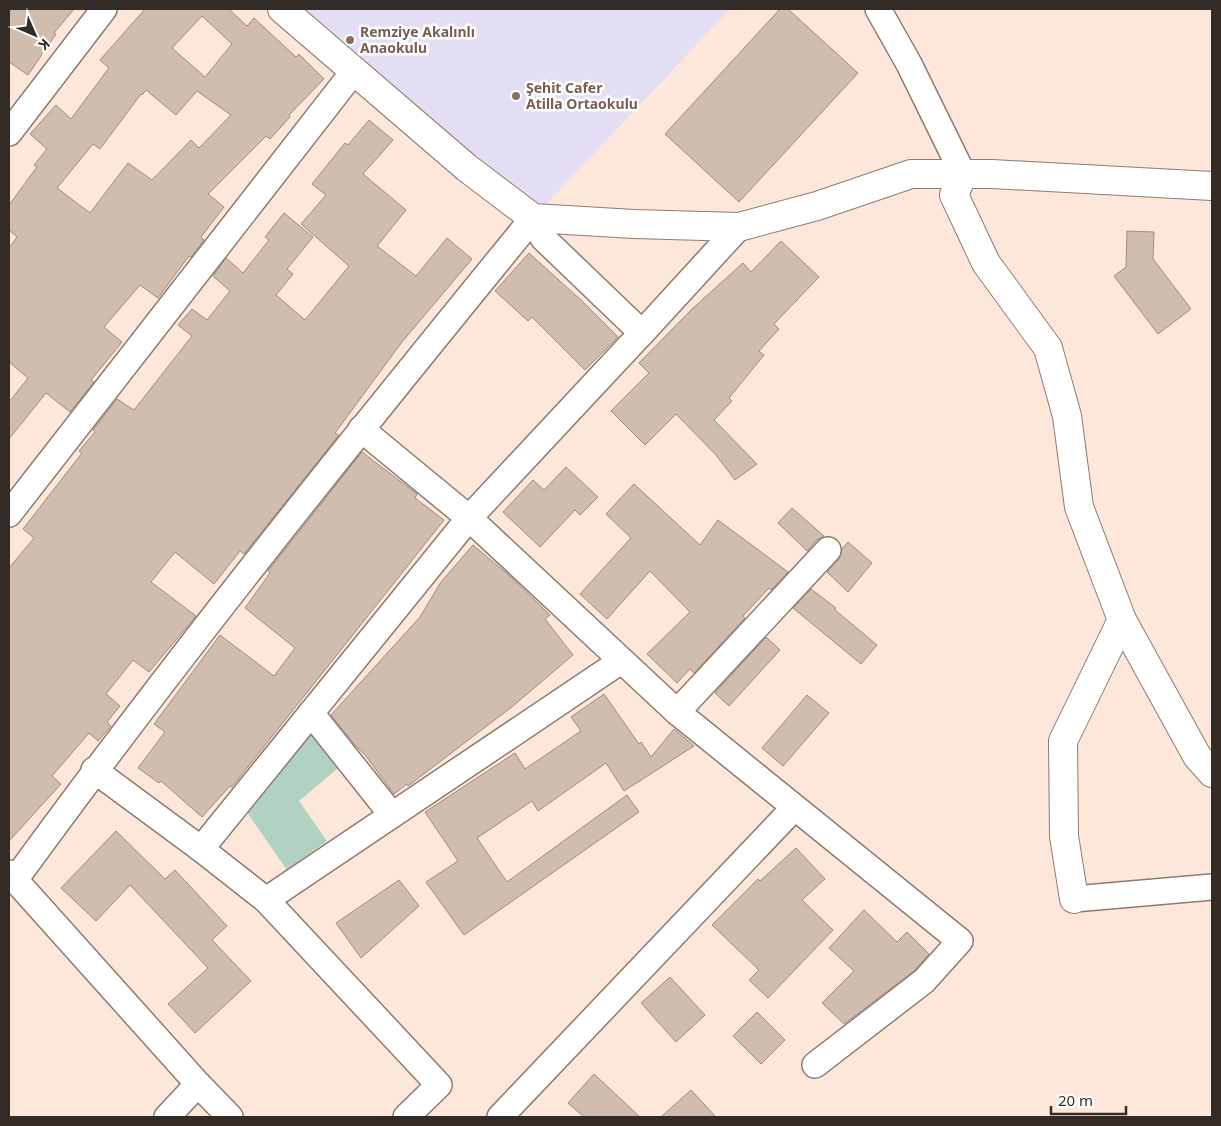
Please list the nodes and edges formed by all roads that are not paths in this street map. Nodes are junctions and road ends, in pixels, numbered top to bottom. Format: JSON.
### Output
{"nodes":[{"id":1,"x":104,"y":9,"type":"edge"},
{"id":2,"x":282,"y":9,"type":"edge"},
{"id":3,"x":878,"y":9,"type":"edge"},
{"id":4,"x":354,"y":71,"type":"junction"},
{"id":5,"x":9,"y":133,"type":"edge"},
{"id":6,"x":963,"y":174,"type":"junction"},
{"id":7,"x":1212,"y":186,"type":"edge"},
{"id":8,"x":534,"y":218,"type":"junction"},
{"id":9,"x":739,"y":226,"type":"junction"},
{"id":10,"x":642,"y":333,"type":"junction"},
{"id":11,"x":361,"y":429,"type":"junction"},
{"id":12,"x":9,"y":514,"type":"edge"},
{"id":13,"x":468,"y":518,"type":"junction"},
{"id":14,"x":828,"y":550,"type":"dead end"},
{"id":15,"x":1122,"y":620,"type":"junction"},
{"id":16,"x":621,"y":661,"type":"junction"},
{"id":17,"x":677,"y":712,"type":"junction"},
{"id":18,"x":311,"y":713,"type":"junction"},
{"id":19,"x":94,"y":770,"type":"junction"},
{"id":20,"x":1212,"y":773,"type":"edge"},
{"id":21,"x":794,"y":808,"type":"junction"},
{"id":22,"x":392,"y":815,"type":"junction"},
{"id":23,"x":201,"y":849,"type":"junction"},
{"id":24,"x":12,"y":876,"type":"edge"},
{"id":25,"x":1212,"y":887,"type":"edge"},
{"id":26,"x":1074,"y":899,"type":"joint"},
{"id":27,"x":266,"y":900,"type":"junction"},
{"id":28,"x":815,"y":1065,"type":"dead end"},
{"id":29,"x":198,"y":1084,"type":"junction"},
{"id":30,"x":167,"y":1117,"type":"edge"},
{"id":31,"x":230,"y":1117,"type":"edge"},
{"id":32,"x":406,"y":1117,"type":"edge"},
{"id":33,"x":500,"y":1117,"type":"edge"}],
"edges":[{"from":1,"to":5,"type":"street"},
{"from":2,"to":4,"type":"street"},
{"from":3,"to":6,"type":"street"},
{"from":4,"to":8,"type":"street"},
{"from":4,"to":12,"type":"street"},
{"from":6,"to":7,"type":"street"},
{"from":6,"to":9,"type":"street"},
{"from":6,"to":15,"type":"street"},
{"from":8,"to":9,"type":"street"},
{"from":8,"to":10,"type":"street"},
{"from":8,"to":11,"type":"street"},
{"from":9,"to":10,"type":"street"},
{"from":10,"to":13,"type":"street"},
{"from":11,"to":13,"type":"street"},
{"from":11,"to":19,"type":"street"},
{"from":13,"to":16,"type":"street"},
{"from":13,"to":18,"type":"street"},
{"from":14,"to":17,"type":"street"},
{"from":15,"to":20,"type":"street"},
{"from":15,"to":26,"type":"street"},
{"from":16,"to":17,"type":"street"},
{"from":16,"to":22,"type":"street"},
{"from":17,"to":21,"type":"street"},
{"from":18,"to":22,"type":"street"},
{"from":18,"to":23,"type":"street"},
{"from":19,"to":23,"type":"street"},
{"from":19,"to":24,"type":"street"},
{"from":21,"to":28,"type":"street"},
{"from":21,"to":33,"type":"street"},
{"from":22,"to":27,"type":"street"},
{"from":23,"to":27,"type":"street"},
{"from":24,"to":29,"type":"street"},
{"from":25,"to":26,"type":"street"},
{"from":27,"to":32,"type":"street"},
{"from":29,"to":30,"type":"street"},
{"from":29,"to":31,"type":"street"}]}
